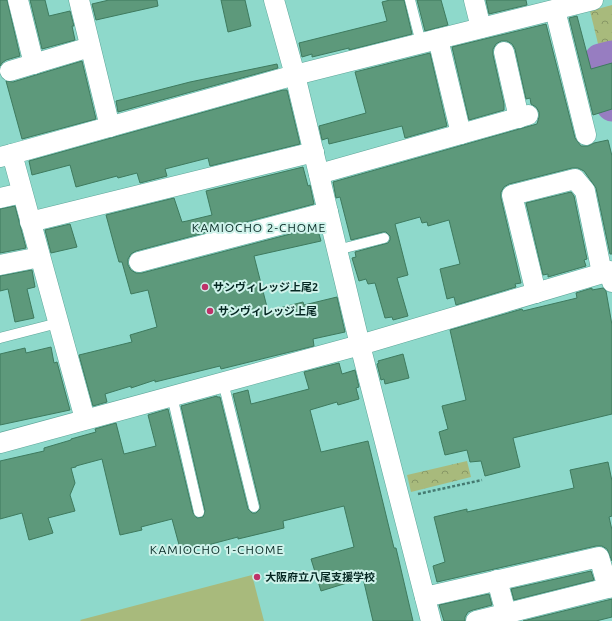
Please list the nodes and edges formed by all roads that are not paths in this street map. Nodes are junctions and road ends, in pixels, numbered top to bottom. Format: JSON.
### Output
{"nodes":[{"id":1,"x":18,"y":0,"type":"edge"},
{"id":2,"x":79,"y":0,"type":"edge"},
{"id":3,"x":274,"y":0,"type":"edge"},
{"id":4,"x":410,"y":0,"type":"edge"},
{"id":5,"x":474,"y":0,"type":"edge"},
{"id":6,"x":590,"y":0,"type":"edge"},
{"id":7,"x":545,"y":8,"type":"edge"},
{"id":8,"x":481,"y":28,"type":"junction"},
{"id":9,"x":429,"y":41,"type":"junction"},
{"id":10,"x":90,"y":47,"type":"junction"},
{"id":11,"x":504,"y":52,"type":"dead end"},
{"id":12,"x":34,"y":64,"type":"junction"},
{"id":13,"x":10,"y":71,"type":"dead end"},
{"id":14,"x":295,"y":75,"type":"junction"},
{"id":15,"x":110,"y":127,"type":"junction"},
{"id":16,"x":461,"y":134,"type":"junction"},
{"id":17,"x":586,"y":135,"type":"dead end"},
{"id":18,"x":314,"y":152,"type":"junction"},
{"id":19,"x":6,"y":156,"type":"edge"},
{"id":20,"x":319,"y":174,"type":"junction"},
{"id":21,"x":22,"y":192,"type":"junction"},
{"id":22,"x":0,"y":198,"type":"edge"},
{"id":23,"x":328,"y":212,"type":"junction"},
{"id":24,"x":30,"y":222,"type":"junction"},
{"id":25,"x":384,"y":238,"type":"dead end"},
{"id":26,"x":337,"y":250,"type":"junction"},
{"id":27,"x":40,"y":257,"type":"junction"},
{"id":28,"x":139,"y":262,"type":"dead end"},
{"id":29,"x":0,"y":265,"type":"edge"},
{"id":30,"x":607,"y":278,"type":"edge"},
{"id":31,"x":536,"y":293,"type":"junction"},
{"id":32,"x":58,"y":323,"type":"junction"},
{"id":33,"x":0,"y":338,"type":"edge"},
{"id":34,"x":360,"y":345,"type":"junction"},
{"id":35,"x":223,"y":382,"type":"junction"},
{"id":36,"x":172,"y":396,"type":"junction"},
{"id":37,"x":85,"y":419,"type":"junction"},
{"id":38,"x":0,"y":443,"type":"edge"},
{"id":39,"x":254,"y":507,"type":"dead end"},
{"id":40,"x":199,"y":512,"type":"dead end"},
{"id":41,"x":497,"y":580,"type":"junction"},
{"id":42,"x":610,"y":587,"type":"edge"},
{"id":43,"x":426,"y":597,"type":"junction"},
{"id":44,"x":506,"y":613,"type":"junction"},
{"id":45,"x":431,"y":621,"type":"edge"},
{"id":46,"x":478,"y":621,"type":"edge"}],
"edges":[{"from":1,"to":12,"type":"street"},
{"from":2,"to":10,"type":"street"},
{"from":3,"to":14,"type":"street"},
{"from":4,"to":9,"type":"lane"},
{"from":5,"to":8,"type":"street"},
{"from":6,"to":7,"type":"street"},
{"from":7,"to":8,"type":"street"},
{"from":7,"to":17,"type":"street"},
{"from":8,"to":9,"type":"street"},
{"from":9,"to":14,"type":"street"},
{"from":9,"to":16,"type":"street"},
{"from":10,"to":12,"type":"street"},
{"from":10,"to":15,"type":"street"},
{"from":11,"to":16,"type":"street"},
{"from":12,"to":13,"type":"street"},
{"from":14,"to":15,"type":"street"},
{"from":14,"to":18,"type":"street"},
{"from":15,"to":19,"type":"street"},
{"from":16,"to":20,"type":"street"},
{"from":18,"to":20,"type":"street"},
{"from":18,"to":24,"type":"street"},
{"from":19,"to":21,"type":"street"},
{"from":20,"to":23,"type":"street"},
{"from":21,"to":22,"type":"street"},
{"from":21,"to":24,"type":"street"},
{"from":23,"to":26,"type":"street"},
{"from":23,"to":28,"type":"street"},
{"from":24,"to":27,"type":"street"},
{"from":25,"to":26,"type":"lane"},
{"from":26,"to":34,"type":"street"},
{"from":27,"to":29,"type":"street"},
{"from":27,"to":32,"type":"street"},
{"from":30,"to":31,"type":"street"},
{"from":30,"to":31,"type":"street"},
{"from":31,"to":34,"type":"street"},
{"from":32,"to":33,"type":"lane"},
{"from":32,"to":37,"type":"street"},
{"from":34,"to":35,"type":"street"},
{"from":34,"to":43,"type":"street"},
{"from":35,"to":36,"type":"street"},
{"from":35,"to":39,"type":"lane"},
{"from":36,"to":37,"type":"street"},
{"from":36,"to":40,"type":"lane"},
{"from":37,"to":38,"type":"street"},
{"from":41,"to":42,"type":"street"},
{"from":41,"to":43,"type":"street"},
{"from":41,"to":44,"type":"street"},
{"from":42,"to":44,"type":"street"},
{"from":43,"to":45,"type":"street"},
{"from":44,"to":46,"type":"street"}]}
